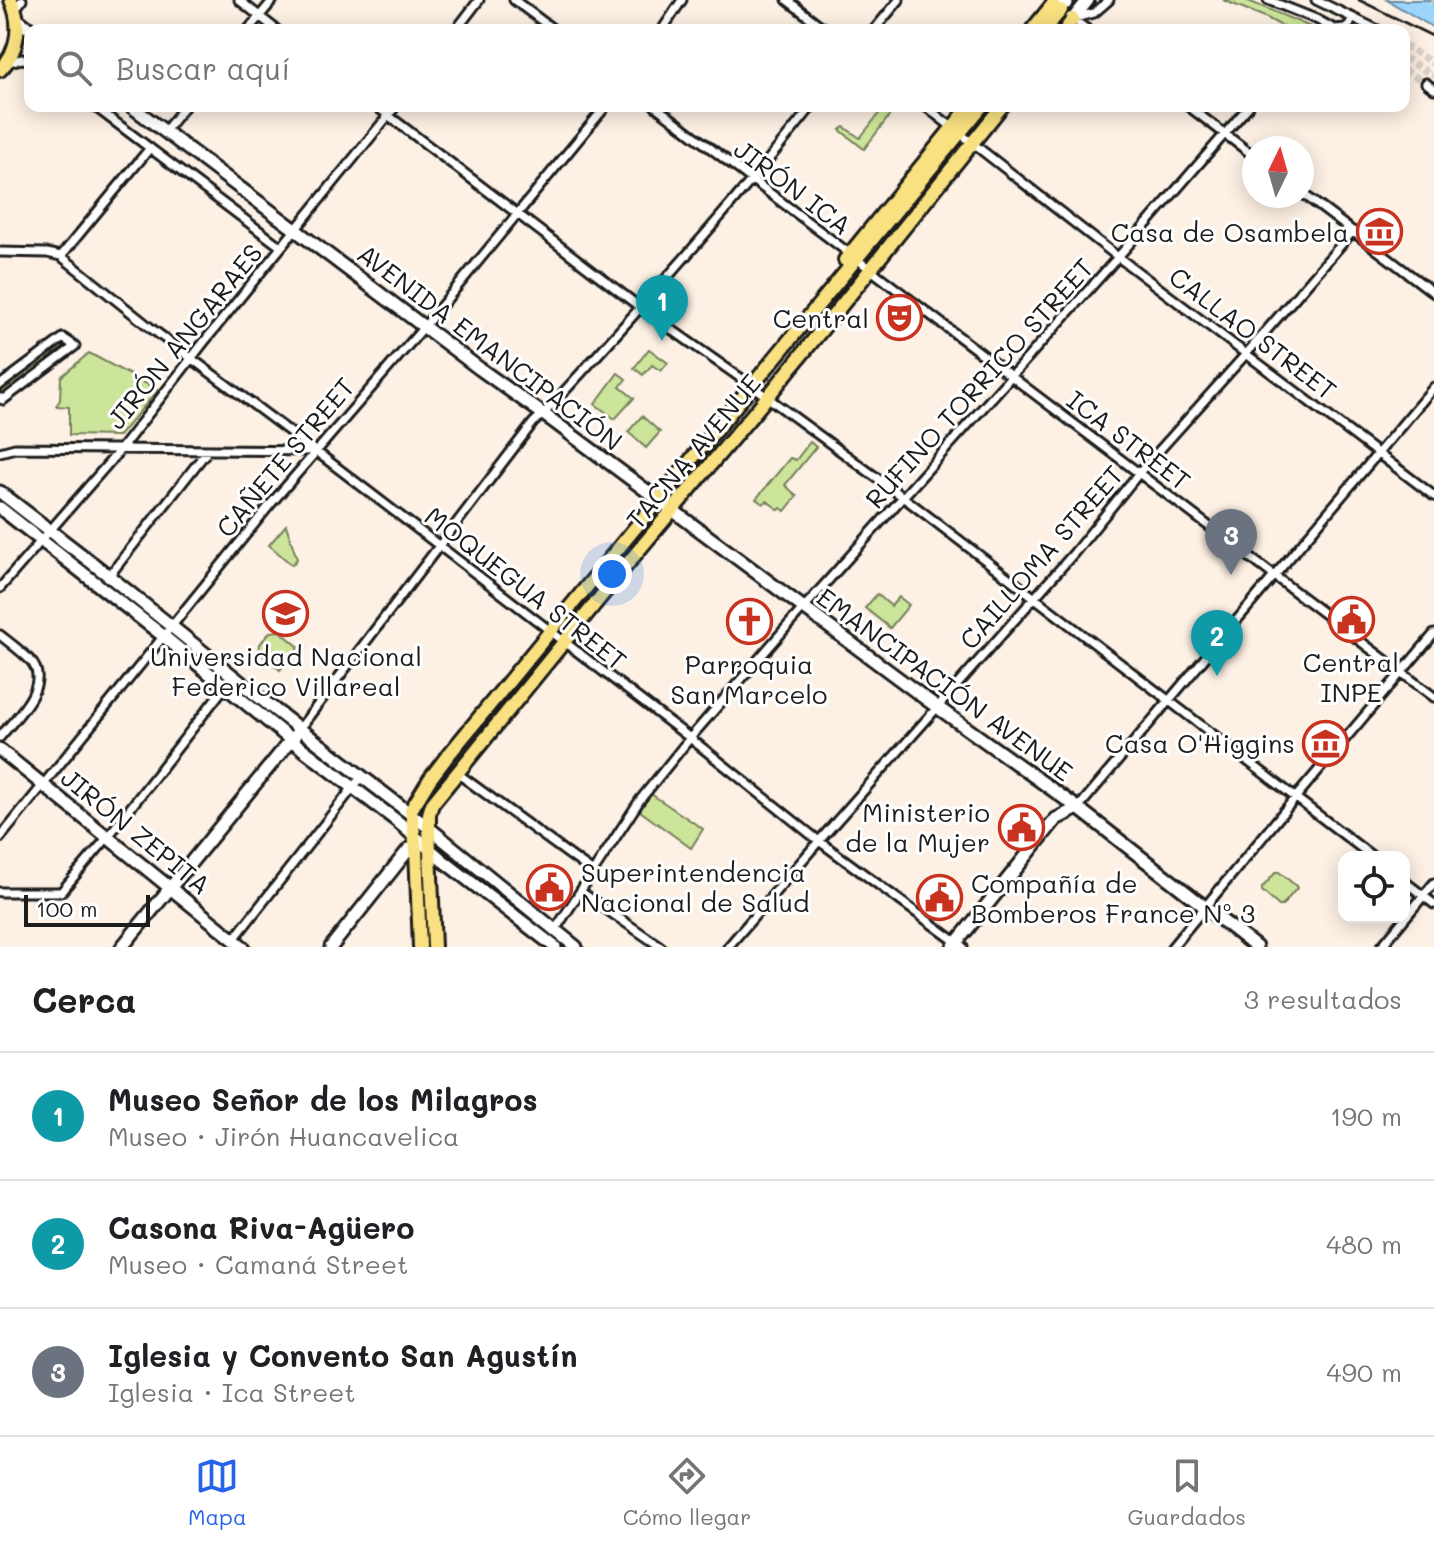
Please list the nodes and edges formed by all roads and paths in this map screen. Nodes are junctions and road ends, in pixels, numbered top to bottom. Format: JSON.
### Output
{"nodes":[{"id":1,"x":239,"y":0,"type":"edge"},
{"id":2,"x":273,"y":0,"type":"edge"},
{"id":3,"x":479,"y":0,"type":"edge"},
{"id":4,"x":514,"y":0,"type":"edge"},
{"id":5,"x":682,"y":0,"type":"edge"},
{"id":6,"x":787,"y":0,"type":"edge"},
{"id":7,"x":899,"y":0,"type":"edge"},
{"id":8,"x":1088,"y":0,"type":"edge"},
{"id":9,"x":1109,"y":0,"type":"edge"},
{"id":10,"x":1268,"y":0,"type":"edge"},
{"id":11,"x":1316,"y":0,"type":"edge"},
{"id":12,"x":1060,"y":3,"type":"edge"},
{"id":13,"x":16,"y":7,"type":"edge"},
{"id":14,"x":260,"y":16,"type":"junction"},
{"id":15,"x":1352,"y":17,"type":"junction"},
{"id":16,"x":1073,"y":19,"type":"junction"},
{"id":17,"x":27,"y":24,"type":"edge"},
{"id":18,"x":253,"y":24,"type":"edge"},
{"id":19,"x":270,"y":24,"type":"edge"},
{"id":20,"x":461,"y":24,"type":"edge"},
{"id":21,"x":546,"y":24,"type":"edge"},
{"id":22,"x":666,"y":24,"type":"edge"},
{"id":23,"x":818,"y":24,"type":"edge"},
{"id":24,"x":879,"y":24,"type":"edge"},
{"id":25,"x":1038,"y":24,"type":"edge"},
{"id":26,"x":1048,"y":24,"type":"edge"},
{"id":27,"x":1069,"y":24,"type":"edge"},
{"id":28,"x":1080,"y":24,"type":"edge"},
{"id":29,"x":1325,"y":24,"type":"edge"},
{"id":30,"x":1350,"y":24,"type":"edge"},
{"id":31,"x":1366,"y":24,"type":"edge"},
{"id":32,"x":24,"y":59,"type":"edge"},
{"id":33,"x":3,"y":66,"type":"edge"},
{"id":34,"x":1426,"y":83,"type":"dead end"},
{"id":35,"x":1434,"y":89,"type":"edge"},
{"id":36,"x":102,"y":112,"type":"edge"},
{"id":37,"x":139,"y":112,"type":"edge"},
{"id":38,"x":180,"y":112,"type":"edge"},
{"id":39,"x":383,"y":112,"type":"edge"},
{"id":40,"x":391,"y":112,"type":"edge"},
{"id":41,"x":601,"y":112,"type":"edge"},
{"id":42,"x":663,"y":112,"type":"edge"},
{"id":43,"x":807,"y":112,"type":"edge"},
{"id":44,"x":933,"y":112,"type":"edge"},
{"id":45,"x":966,"y":112,"type":"edge"},
{"id":46,"x":976,"y":112,"type":"edge"},
{"id":47,"x":997,"y":112,"type":"edge"},
{"id":48,"x":1196,"y":112,"type":"edge"},
{"id":49,"x":1243,"y":112,"type":"edge"},
{"id":50,"x":388,"y":116,"type":"junction"},
{"id":51,"x":956,"y":130,"type":"junction"},
{"id":52,"x":165,"y":131,"type":"junction"},
{"id":53,"x":1224,"y":133,"type":"junction"},
{"id":54,"x":972,"y":143,"type":"junction"},
{"id":55,"x":1242,"y":147,"type":"edge"},
{"id":56,"x":150,"y":148,"type":"junction"},
{"id":57,"x":753,"y":180,"type":"junction"},
{"id":58,"x":1314,"y":202,"type":"edge"},
{"id":59,"x":517,"y":213,"type":"junction"},
{"id":60,"x":297,"y":230,"type":"junction"},
{"id":61,"x":1353,"y":231,"type":"junction"},
{"id":62,"x":281,"y":247,"type":"junction"},
{"id":63,"x":0,"y":252,"type":"edge"},
{"id":64,"x":61,"y":256,"type":"junction"},
{"id":65,"x":853,"y":257,"type":"junction"},
{"id":66,"x":1118,"y":257,"type":"junction"},
{"id":67,"x":870,"y":270,"type":"junction"},
{"id":68,"x":1434,"y":293,"type":"edge"},
{"id":69,"x":641,"y":308,"type":"junction"},
{"id":70,"x":424,"y":327,"type":"junction"},
{"id":71,"x":1246,"y":354,"type":"junction"},
{"id":72,"x":191,"y":359,"type":"junction"},
{"id":73,"x":1012,"y":377,"type":"junction"},
{"id":74,"x":749,"y":384,"type":"junction"},
{"id":75,"x":0,"y":385,"type":"edge"},
{"id":76,"x":1434,"y":387,"type":"edge"},
{"id":77,"x":0,"y":397,"type":"edge"},
{"id":78,"x":1425,"y":397,"type":"junction"},
{"id":79,"x":769,"y":399,"type":"junction"},
{"id":80,"x":1434,"y":404,"type":"edge"},
{"id":81,"x":543,"y":414,"type":"junction"},
{"id":82,"x":120,"y":450,"type":"junction"},
{"id":83,"x":208,"y":450,"type":"junction"},
{"id":84,"x":315,"y":451,"type":"junction"},
{"id":85,"x":0,"y":452,"type":"edge"},
{"id":86,"x":1378,"y":453,"type":"junction"},
{"id":87,"x":1139,"y":473,"type":"junction"},
{"id":88,"x":0,"y":492,"type":"edge"},
{"id":89,"x":1434,"y":496,"type":"edge"},
{"id":90,"x":655,"y":497,"type":"junction"},
{"id":91,"x":903,"y":497,"type":"junction"},
{"id":92,"x":0,"y":508,"type":"edge"},
{"id":93,"x":672,"y":510,"type":"junction"},
{"id":94,"x":51,"y":530,"type":"junction"},
{"id":95,"x":41,"y":540,"type":"junction"},
{"id":96,"x":440,"y":547,"type":"junction"},
{"id":97,"x":109,"y":576,"type":"junction"},
{"id":98,"x":1275,"y":576,"type":"junction"},
{"id":99,"x":0,"y":588,"type":"edge"},
{"id":100,"x":1034,"y":598,"type":"junction"},
{"id":101,"x":804,"y":607,"type":"junction"},
{"id":102,"x":166,"y":630,"type":"junction"},
{"id":103,"x":548,"y":630,"type":"junction"},
{"id":104,"x":1434,"y":634,"type":"edge"},
{"id":105,"x":0,"y":635,"type":"edge"},
{"id":106,"x":564,"y":643,"type":"junction"},
{"id":107,"x":1402,"y":672,"type":"junction"},
{"id":108,"x":233,"y":676,"type":"junction"},
{"id":109,"x":225,"y":686,"type":"junction"},
{"id":110,"x":1434,"y":697,"type":"edge"},
{"id":111,"x":1170,"y":701,"type":"junction"},
{"id":112,"x":937,"y":707,"type":"junction"},
{"id":113,"x":300,"y":728,"type":"junction"},
{"id":114,"x":0,"y":737,"type":"edge"},
{"id":115,"x":690,"y":738,"type":"junction"},
{"id":116,"x":291,"y":740,"type":"junction"},
{"id":117,"x":0,"y":750,"type":"edge"},
{"id":118,"x":457,"y":773,"type":"junction"},
{"id":119,"x":362,"y":776,"type":"junction"},
{"id":120,"x":44,"y":785,"type":"junction"},
{"id":121,"x":353,"y":787,"type":"junction"},
{"id":122,"x":1295,"y":798,"type":"junction"},
{"id":123,"x":1078,"y":808,"type":"junction"},
{"id":124,"x":408,"y":812,"type":"junction"},
{"id":125,"x":429,"y":828,"type":"junction"},
{"id":126,"x":410,"y":832,"type":"junction"},
{"id":127,"x":0,"y":838,"type":"edge"},
{"id":128,"x":107,"y":838,"type":"junction"},
{"id":129,"x":819,"y":841,"type":"junction"},
{"id":130,"x":409,"y":849,"type":"junction"},
{"id":131,"x":430,"y":850,"type":"junction"},
{"id":132,"x":1365,"y":851,"type":"edge"},
{"id":133,"x":593,"y":872,"type":"junction"},
{"id":134,"x":1434,"y":883,"type":"edge"},
{"id":135,"x":1410,"y":886,"type":"edge"},
{"id":136,"x":170,"y":888,"type":"junction"},
{"id":137,"x":0,"y":892,"type":"edge"},
{"id":138,"x":581,"y":892,"type":"junction"},
{"id":139,"x":1423,"y":896,"type":"junction"},
{"id":140,"x":1434,"y":904,"type":"edge"},
{"id":141,"x":1204,"y":907,"type":"junction"},
{"id":142,"x":555,"y":930,"type":"junction"},
{"id":143,"x":239,"y":943,"type":"edge"},
{"id":144,"x":130,"y":944,"type":"edge"},
{"id":145,"x":549,"y":945,"type":"edge"},
{"id":146,"x":958,"y":945,"type":"edge"},
{"id":147,"x":331,"y":947,"type":"edge"},
{"id":148,"x":413,"y":947,"type":"edge"},
{"id":149,"x":420,"y":947,"type":"edge"},
{"id":150,"x":434,"y":947,"type":"edge"},
{"id":151,"x":576,"y":947,"type":"edge"},
{"id":152,"x":661,"y":947,"type":"edge"},
{"id":153,"x":728,"y":947,"type":"edge"},
{"id":154,"x":1172,"y":947,"type":"edge"},
{"id":155,"x":1256,"y":947,"type":"edge"},
{"id":156,"x":1381,"y":947,"type":"edge"}],
"edges":[{"from":1,"to":14,"type":"street"},
{"from":2,"to":14,"type":"street"},
{"from":3,"to":20,"type":"street"},
{"from":4,"to":21,"type":"street"},
{"from":5,"to":22,"type":"street"},
{"from":6,"to":23,"type":"street"},
{"from":7,"to":24,"type":"street"},
{"from":8,"to":16,"type":"main road"},
{"from":9,"to":16,"type":"street"},
{"from":10,"to":29,"type":"street"},
{"from":11,"to":15,"type":"street"},
{"from":12,"to":16,"type":"street"},
{"from":12,"to":25,"type":"main road"},
{"from":12,"to":26,"type":"main road"},
{"from":13,"to":17,"type":"main road"},
{"from":13,"to":33,"type":"main road"},
{"from":14,"to":18,"type":"street"},
{"from":14,"to":19,"type":"street"},
{"from":15,"to":30,"type":"street"},
{"from":15,"to":31,"type":"street"},
{"from":16,"to":27,"type":"main road"},
{"from":16,"to":28,"type":"street"},
{"from":32,"to":33,"type":"street"},
{"from":34,"to":35,"type":"street"},
{"from":36,"to":56,"type":"street"},
{"from":37,"to":52,"type":"main road"},
{"from":38,"to":52,"type":"street"},
{"from":39,"to":50,"type":"street"},
{"from":40,"to":50,"type":"street","name":"JIRÓN ANGARAES"},
{"from":41,"to":59,"type":"street","name":"CAÑETE STREET"},
{"from":42,"to":57,"type":"street","name":"JIRÓN ICA"},
{"from":43,"to":57,"type":"street"},
{"from":44,"to":51,"type":"street","name":"CALLAO STREET"},
{"from":45,"to":51,"type":"main road","name":"TACNA AVENUE"},
{"from":46,"to":51,"type":"main road","name":"TACNA AVENUE"},
{"from":47,"to":54,"type":"main road","name":"TACNA AVENUE"},
{"from":48,"to":53,"type":"street"},
{"from":49,"to":53,"type":"street","name":"RUFINO TORRICO STREET"},
{"from":50,"to":59,"type":"street"},
{"from":50,"to":60,"type":"street","name":"JIRÓN ANGARAES"},
{"from":51,"to":54,"type":"street","name":"CALLAO STREET"},
{"from":51,"to":65,"type":"main road","name":"TACNA AVENUE"},
{"from":52,"to":60,"type":"main road"},
{"from":53,"to":55,"type":"street"},
{"from":53,"to":66,"type":"street","name":"RUFINO TORRICO STREET"},
{"from":54,"to":66,"type":"street","name":"CALLAO STREET"},
{"from":54,"to":67,"type":"main road","name":"TACNA AVENUE"},
{"from":56,"to":62,"type":"street"},
{"from":56,"to":64,"type":"street"},
{"from":57,"to":65,"type":"street","name":"JIRÓN ICA"},
{"from":57,"to":69,"type":"street"},
{"from":58,"to":61,"type":"street"},
{"from":59,"to":69,"type":"street"},
{"from":59,"to":70,"type":"street","name":"CAÑETE STREET"},
{"from":60,"to":62,"type":"street","name":"JIRÓN ANGARAES"},
{"from":60,"to":70,"type":"main road","name":"AVENIDA EMANCIPACIÓN"},
{"from":61,"to":68,"type":"street"},
{"from":61,"to":71,"type":"street","name":"CAILLOMA STREET"},
{"from":62,"to":72,"type":"street","name":"JIRÓN ANGARAES"},
{"from":63,"to":64,"type":"street"},
{"from":64,"to":72,"type":"street","name":"MOQUEGUA STREET"},
{"from":65,"to":67,"type":"street","name":"JIRÓN ICA"},
{"from":65,"to":74,"type":"main road","name":"TACNA AVENUE"},
{"from":66,"to":71,"type":"street","name":"CALLAO STREET"},
{"from":66,"to":73,"type":"street","name":"RUFINO TORRICO STREET"},
{"from":67,"to":73,"type":"street","name":"ICA STREET"},
{"from":67,"to":79,"type":"main road","name":"TACNA AVENUE"},
{"from":69,"to":74,"type":"street"},
{"from":69,"to":81,"type":"street"},
{"from":70,"to":81,"type":"main road","name":"AVENIDA EMANCIPACIÓN"},
{"from":70,"to":84,"type":"street","name":"CAÑETE STREET"},
{"from":71,"to":86,"type":"street","name":"CALLAO STREET"},
{"from":71,"to":87,"type":"street","name":"CAILLOMA STREET"},
{"from":72,"to":82,"type":"street","name":"JIRÓN ANGARAES"},
{"from":72,"to":84,"type":"street","name":"MOQUEGUA STREET"},
{"from":73,"to":87,"type":"street","name":"ICA STREET"},
{"from":73,"to":91,"type":"street","name":"RUFINO TORRICO STREET"},
{"from":74,"to":79,"type":"street"},
{"from":74,"to":90,"type":"main road","name":"TACNA AVENUE"},
{"from":75,"to":77,"type":"street"},
{"from":76,"to":78,"type":"street"},
{"from":78,"to":80,"type":"street"},
{"from":78,"to":86,"type":"street"},
{"from":79,"to":91,"type":"street"},
{"from":79,"to":93,"type":"main road","name":"TACNA AVENUE"},
{"from":81,"to":90,"type":"main road","name":"AVENIDA EMANCIPACIÓN"},
{"from":81,"to":96,"type":"street"},
{"from":82,"to":83,"type":"street"},
{"from":82,"to":85,"type":"street"},
{"from":82,"to":94,"type":"street","name":"JIRÓN ANGARAES"},
{"from":83,"to":84,"type":"street"},
{"from":83,"to":97,"type":"street"},
{"from":84,"to":96,"type":"street","name":"MOQUEGUA STREET"},
{"from":84,"to":102,"type":"street","name":"CAÑETE STREET"},
{"from":86,"to":89,"type":"street","name":"CALLAO STREET"},
{"from":86,"to":98,"type":"street"},
{"from":87,"to":98,"type":"street","name":"ICA STREET"},
{"from":87,"to":100,"type":"street","name":"CAILLOMA STREET"},
{"from":88,"to":94,"type":"main road"},
{"from":90,"to":93,"type":"main road","name":"EMANCIPACIÓN AVENUE"},
{"from":90,"to":103,"type":"main road","name":"TACNA AVENUE"},
{"from":91,"to":100,"type":"street"},
{"from":91,"to":101,"type":"street","name":"RUFINO TORRICO STREET"},
{"from":92,"to":95,"type":"main road"},
{"from":93,"to":101,"type":"main road","name":"EMANCIPACIÓN AVENUE"},
{"from":93,"to":106,"type":"main road","name":"TACNA AVENUE"},
{"from":94,"to":95,"type":"street","name":"JIRÓN ANGARAES"},
{"from":94,"to":97,"type":"main road"},
{"from":95,"to":99,"type":"street","name":"JIRÓN ANGARAES"},
{"from":95,"to":102,"type":"main road"},
{"from":96,"to":103,"type":"street","name":"MOQUEGUA STREET"},
{"from":96,"to":113,"type":"street"},
{"from":97,"to":102,"type":"main road"},
{"from":98,"to":107,"type":"street","name":"ICA STREET"},
{"from":98,"to":111,"type":"street"},
{"from":100,"to":111,"type":"street"},
{"from":100,"to":112,"type":"street","name":"CAILLOMA STREET"},
{"from":101,"to":112,"type":"main road","name":"EMANCIPACIÓN AVENUE"},
{"from":101,"to":115,"type":"street","name":"RUFINO TORRICO STREET"},
{"from":102,"to":108,"type":"main road"},
{"from":102,"to":109,"type":"main road"},
{"from":102,"to":120,"type":"street","name":"CAÑETE STREET"},
{"from":103,"to":106,"type":"street","name":"MOQUEGUA STREET"},
{"from":103,"to":124,"type":"main road","name":"TACNA AVENUE"},
{"from":104,"to":107,"type":"street"},
{"from":105,"to":114,"type":"street"},
{"from":106,"to":115,"type":"street","name":"MOQUEGUA STREET"},
{"from":106,"to":118,"type":"main road","name":"TACNA AVENUE"},
{"from":107,"to":110,"type":"street","name":"ICA STREET"},
{"from":107,"to":122,"type":"street"},
{"from":108,"to":109,"type":"street"},
{"from":108,"to":113,"type":"main road"},
{"from":109,"to":116,"type":"main road"},
{"from":109,"to":128,"type":"street"},
{"from":111,"to":122,"type":"street"},
{"from":111,"to":123,"type":"street"},
{"from":112,"to":123,"type":"main road","name":"EMANCIPACIÓN AVENUE"},
{"from":112,"to":129,"type":"street","name":"CAILLOMA STREET"},
{"from":113,"to":116,"type":"main road"},
{"from":113,"to":119,"type":"main road"},
{"from":115,"to":129,"type":"street","name":"MOQUEGUA STREET"},
{"from":115,"to":133,"type":"street","name":"RUFINO TORRICO STREET"},
{"from":116,"to":121,"type":"main road"},
{"from":116,"to":136,"type":"main road"},
{"from":117,"to":120,"type":"main road","name":"JIRÓN ZEPITA"},
{"from":118,"to":125,"type":"main road","name":"TACNA AVENUE"},
{"from":118,"to":133,"type":"street"},
{"from":119,"to":121,"type":"street"},
{"from":119,"to":124,"type":"main road"},
{"from":120,"to":127,"type":"street","name":"CAÑETE STREET"},
{"from":120,"to":128,"type":"main road","name":"JIRÓN ZEPITA"},
{"from":121,"to":126,"type":"main road"},
{"from":121,"to":143,"type":"street"},
{"from":122,"to":132,"type":"street"},
{"from":122,"to":141,"type":"street"},
{"from":123,"to":141,"type":"main road","name":"EMANCIPACIÓN AVENUE"},
{"from":123,"to":146,"type":"main road"},
{"from":124,"to":125,"type":"main road"},
{"from":124,"to":126,"type":"main road"},
{"from":125,"to":131,"type":"main road"},
{"from":125,"to":142,"type":"main road"},
{"from":126,"to":130,"type":"main road"},
{"from":126,"to":131,"type":"main road"},
{"from":126,"to":149,"type":"main road"},
{"from":128,"to":136,"type":"main road","name":"JIRÓN ZEPITA"},
{"from":128,"to":137,"type":"street"},
{"from":129,"to":146,"type":"street","name":"MOQUEGUA STREET"},
{"from":129,"to":153,"type":"street","name":"CAILLOMA STREET"},
{"from":130,"to":147,"type":"main road"},
{"from":130,"to":148,"type":"main road"},
{"from":131,"to":145,"type":"main road"},
{"from":131,"to":150,"type":"main road"},
{"from":133,"to":138,"type":"street","name":"RUFINO TORRICO STREET"},
{"from":134,"to":139,"type":"street"},
{"from":135,"to":139,"type":"street"},
{"from":136,"to":143,"type":"main road","name":"JIRÓN ZEPITA"},
{"from":136,"to":144,"type":"main road"},
{"from":138,"to":142,"type":"street","name":"RUFINO TORRICO STREET"},
{"from":138,"to":152,"type":"street"},
{"from":139,"to":140,"type":"street"},
{"from":139,"to":156,"type":"street"},
{"from":141,"to":154,"type":"street"},
{"from":141,"to":155,"type":"main road","name":"EMANCIPACIÓN AVENUE"},
{"from":142,"to":145,"type":"main road"},
{"from":142,"to":151,"type":"main road"}]}
